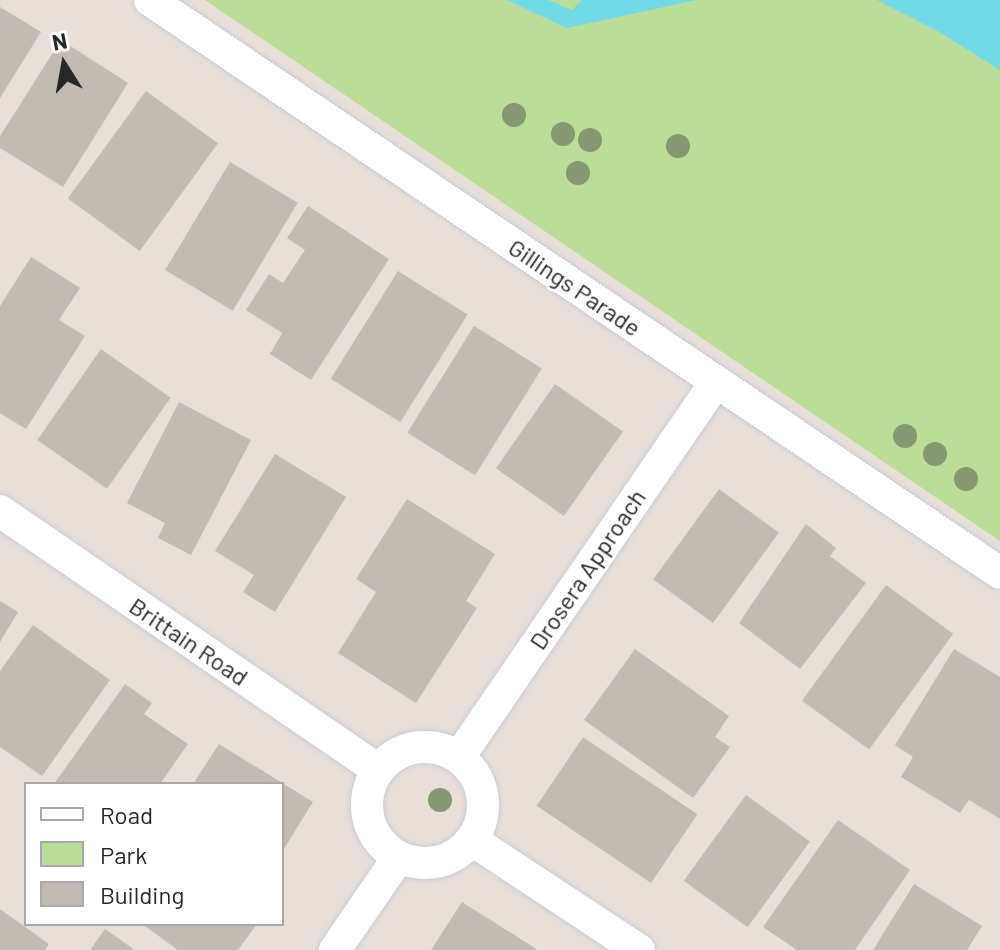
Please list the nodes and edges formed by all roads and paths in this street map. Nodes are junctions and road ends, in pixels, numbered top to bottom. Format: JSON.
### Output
{"nodes":[{"id":1,"x":150,"y":0,"type":"edge"},
{"id":2,"x":716,"y":382,"type":"junction"},
{"id":3,"x":0,"y":511,"type":"edge"},
{"id":4,"x":1000,"y":573,"type":"edge"},
{"id":5,"x":459,"y":757,"type":"junction"},
{"id":6,"x":378,"y":770,"type":"junction"},
{"id":7,"x":472,"y":840,"type":"junction"},
{"id":8,"x":398,"y":858,"type":"junction"},
{"id":9,"x":335,"y":950,"type":"edge"},
{"id":10,"x":639,"y":950,"type":"edge"}],
"edges":[{"from":1,"to":2,"type":"street","name":"Gillings Parade"},
{"from":2,"to":4,"type":"street","name":"Gillings Parade"},
{"from":2,"to":5,"type":"street","name":"Drosera Approach"},
{"from":3,"to":6,"type":"street","name":"Brittain Road"},
{"from":5,"to":6,"type":"street"},
{"from":5,"to":7,"type":"street"},
{"from":6,"to":8,"type":"street"},
{"from":7,"to":8,"type":"street"},
{"from":7,"to":10,"type":"street"},
{"from":8,"to":9,"type":"street"}]}
